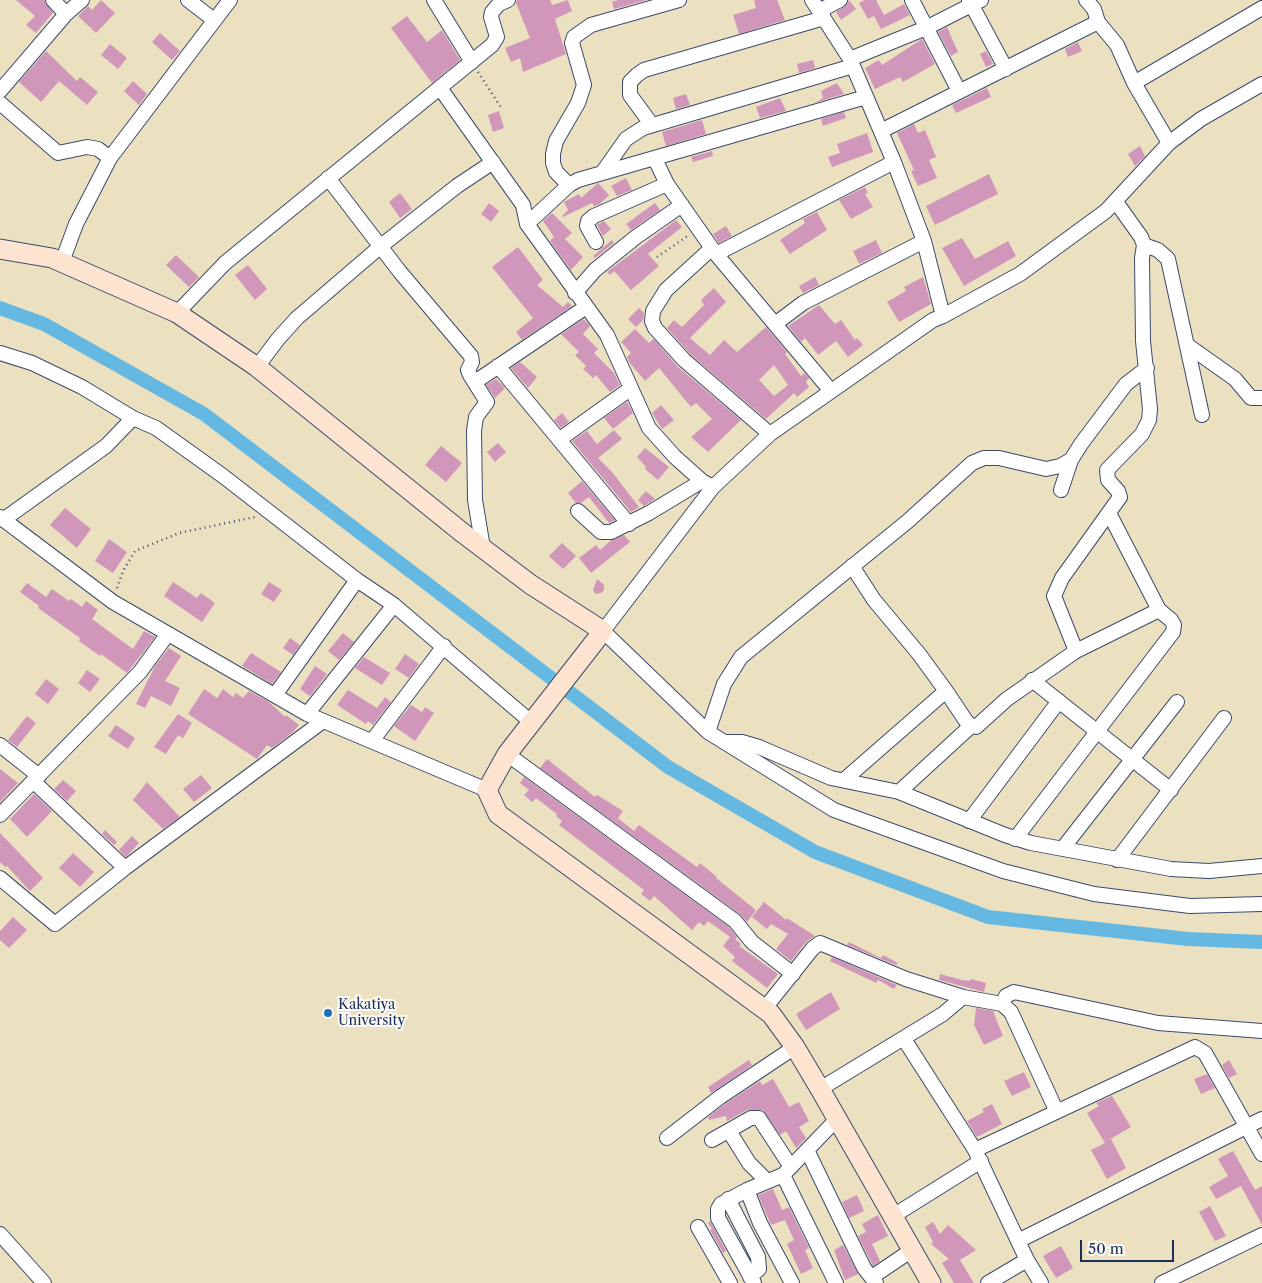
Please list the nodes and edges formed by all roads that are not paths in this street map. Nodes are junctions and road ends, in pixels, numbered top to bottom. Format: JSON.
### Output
{"nodes":[{"id":1,"x":52,"y":0,"type":"edge"},
{"id":2,"x":82,"y":0,"type":"edge"},
{"id":3,"x":188,"y":0,"type":"edge"},
{"id":4,"x":230,"y":0,"type":"edge"},
{"id":5,"x":434,"y":0,"type":"edge"},
{"id":6,"x":508,"y":0,"type":"edge"},
{"id":7,"x":679,"y":0,"type":"edge"},
{"id":8,"x":840,"y":0,"type":"edge"},
{"id":9,"x":912,"y":0,"type":"edge"},
{"id":10,"x":1086,"y":0,"type":"edge"},
{"id":11,"x":974,"y":2,"type":"edge"},
{"id":12,"x":1262,"y":8,"type":"edge"},
{"id":13,"x":818,"y":10,"type":"edge"},
{"id":14,"x":66,"y":14,"type":"junction"},
{"id":15,"x":214,"y":20,"type":"junction"},
{"id":16,"x":1098,"y":22,"type":"junction"},
{"id":17,"x":926,"y":28,"type":"junction"},
{"id":18,"x":472,"y":62,"type":"junction"},
{"id":19,"x":852,"y":62,"type":"junction"},
{"id":20,"x":1006,"y":69,"type":"junction"},
{"id":21,"x":1134,"y":84,"type":"junction"},
{"id":22,"x":1262,"y":84,"type":"edge"},
{"id":23,"x":440,"y":88,"type":"junction"},
{"id":24,"x":0,"y":91,"type":"edge"},
{"id":25,"x":959,"y":91,"type":"junction"},
{"id":26,"x":866,"y":97,"type":"junction"},
{"id":27,"x":0,"y":102,"type":"edge"},
{"id":28,"x":652,"y":125,"type":"junction"},
{"id":29,"x":881,"y":131,"type":"junction"},
{"id":30,"x":1169,"y":143,"type":"junction"},
{"id":31,"x":110,"y":158,"type":"junction"},
{"id":32,"x":656,"y":159,"type":"junction"},
{"id":33,"x":493,"y":162,"type":"junction"},
{"id":34,"x":894,"y":162,"type":"junction"},
{"id":35,"x":602,"y":173,"type":"junction"},
{"id":36,"x":328,"y":178,"type":"junction"},
{"id":37,"x":667,"y":184,"type":"junction"},
{"id":38,"x":569,"y":186,"type":"junction"},
{"id":39,"x":1116,"y":202,"type":"junction"},
{"id":40,"x":682,"y":205,"type":"junction"},
{"id":41,"x":527,"y":224,"type":"junction"},
{"id":42,"x":924,"y":241,"type":"junction"},
{"id":43,"x":596,"y":242,"type":"dead end"},
{"id":44,"x":381,"y":246,"type":"junction"},
{"id":45,"x":1144,"y":246,"type":"junction"},
{"id":46,"x":0,"y":248,"type":"edge"},
{"id":47,"x":714,"y":251,"type":"junction"},
{"id":48,"x":62,"y":262,"type":"junction"},
{"id":49,"x":575,"y":293,"type":"junction"},
{"id":50,"x":586,"y":307,"type":"junction"},
{"id":51,"x":177,"y":313,"type":"junction"},
{"id":52,"x":943,"y":316,"type":"junction"},
{"id":53,"x":775,"y":324,"type":"junction"},
{"id":54,"x":1187,"y":345,"type":"junction"},
{"id":55,"x":0,"y":353,"type":"edge"},
{"id":56,"x":498,"y":366,"type":"junction"},
{"id":57,"x":257,"y":368,"type":"junction"},
{"id":58,"x":1147,"y":368,"type":"junction"},
{"id":59,"x":475,"y":382,"type":"junction"},
{"id":60,"x":630,"y":389,"type":"junction"},
{"id":61,"x":831,"y":392,"type":"junction"},
{"id":62,"x":1262,"y":398,"type":"edge"},
{"id":63,"x":1202,"y":414,"type":"dead end"},
{"id":64,"x":133,"y":418,"type":"junction"},
{"id":65,"x":770,"y":434,"type":"junction"},
{"id":66,"x":560,"y":439,"type":"junction"},
{"id":67,"x":1071,"y":460,"type":"junction"},
{"id":68,"x":707,"y":484,"type":"junction"},
{"id":69,"x":1061,"y":490,"type":"dead end"},
{"id":70,"x":578,"y":511,"type":"dead end"},
{"id":71,"x":1109,"y":513,"type":"junction"},
{"id":72,"x":2,"y":519,"type":"edge"},
{"id":73,"x":630,"y":524,"type":"junction"},
{"id":74,"x":483,"y":548,"type":"junction"},
{"id":75,"x":852,"y":566,"type":"junction"},
{"id":76,"x":356,"y":580,"type":"junction"},
{"id":77,"x":394,"y":606,"type":"junction"},
{"id":78,"x":1160,"y":610,"type":"junction"},
{"id":79,"x":604,"y":632,"type":"junction"},
{"id":80,"x":168,"y":635,"type":"junction"},
{"id":81,"x":444,"y":646,"type":"junction"},
{"id":82,"x":1076,"y":651,"type":"junction"},
{"id":83,"x":1032,"y":680,"type":"junction"},
{"id":84,"x":946,"y":692,"type":"junction"},
{"id":85,"x":275,"y":694,"type":"junction"},
{"id":86,"x":1059,"y":702,"type":"junction"},
{"id":87,"x":1177,"y":702,"type":"dead end"},
{"id":88,"x":307,"y":714,"type":"junction"},
{"id":89,"x":535,"y":717,"type":"junction"},
{"id":90,"x":1224,"y":718,"type":"dead end"},
{"id":91,"x":323,"y":721,"type":"junction"},
{"id":92,"x":971,"y":726,"type":"junction"},
{"id":93,"x":1096,"y":731,"type":"junction"},
{"id":94,"x":708,"y":732,"type":"junction"},
{"id":95,"x":372,"y":741,"type":"junction"},
{"id":96,"x":724,"y":742,"type":"junction"},
{"id":97,"x":0,"y":745,"type":"edge"},
{"id":98,"x":507,"y":754,"type":"junction"},
{"id":99,"x":1132,"y":759,"type":"junction"},
{"id":100,"x":36,"y":778,"type":"junction"},
{"id":101,"x":844,"y":780,"type":"junction"},
{"id":102,"x":487,"y":790,"type":"junction"},
{"id":103,"x":1171,"y":790,"type":"junction"},
{"id":104,"x":900,"y":792,"type":"junction"},
{"id":105,"x":0,"y":816,"type":"edge"},
{"id":106,"x":969,"y":821,"type":"junction"},
{"id":107,"x":1015,"y":838,"type":"junction"},
{"id":108,"x":1063,"y":848,"type":"junction"},
{"id":109,"x":1117,"y":860,"type":"junction"},
{"id":110,"x":1262,"y":866,"type":"edge"},
{"id":111,"x":125,"y":868,"type":"junction"},
{"id":112,"x":0,"y":878,"type":"edge"},
{"id":113,"x":1262,"y":904,"type":"edge"},
{"id":114,"x":793,"y":974,"type":"junction"},
{"id":115,"x":963,"y":997,"type":"junction"},
{"id":116,"x":1002,"y":1004,"type":"junction"},
{"id":117,"x":764,"y":1008,"type":"junction"},
{"id":118,"x":1262,"y":1031,"type":"edge"},
{"id":119,"x":904,"y":1039,"type":"junction"},
{"id":120,"x":795,"y":1047,"type":"junction"},
{"id":121,"x":820,"y":1089,"type":"junction"},
{"id":122,"x":1056,"y":1110,"type":"junction"},
{"id":123,"x":838,"y":1119,"type":"junction"},
{"id":124,"x":1262,"y":1119,"type":"edge"},
{"id":125,"x":1246,"y":1127,"type":"junction"},
{"id":126,"x":729,"y":1130,"type":"junction"},
{"id":127,"x":667,"y":1138,"type":"dead end"},
{"id":128,"x":712,"y":1140,"type":"dead end"},
{"id":129,"x":807,"y":1150,"type":"junction"},
{"id":130,"x":1262,"y":1154,"type":"edge"},
{"id":131,"x":978,"y":1156,"type":"junction"},
{"id":132,"x":787,"y":1171,"type":"junction"},
{"id":133,"x":767,"y":1181,"type":"junction"},
{"id":134,"x":747,"y":1190,"type":"junction"},
{"id":135,"x":728,"y":1200,"type":"junction"},
{"id":136,"x":893,"y":1216,"type":"junction"},
{"id":137,"x":698,"y":1227,"type":"dead end"},
{"id":138,"x":0,"y":1234,"type":"edge"},
{"id":139,"x":1262,"y":1235,"type":"edge"},
{"id":140,"x":1018,"y":1241,"type":"junction"},
{"id":141,"x":751,"y":1243,"type":"junction"},
{"id":142,"x":735,"y":1250,"type":"junction"},
{"id":143,"x":912,"y":1250,"type":"junction"},
{"id":144,"x":1027,"y":1260,"type":"junction"},
{"id":145,"x":752,"y":1280,"type":"edge"},
{"id":146,"x":874,"y":1280,"type":"edge"},
{"id":147,"x":44,"y":1283,"type":"edge"},
{"id":148,"x":730,"y":1283,"type":"edge"},
{"id":149,"x":792,"y":1283,"type":"edge"},
{"id":150,"x":836,"y":1283,"type":"edge"},
{"id":151,"x":931,"y":1283,"type":"edge"},
{"id":152,"x":988,"y":1283,"type":"edge"},
{"id":153,"x":1041,"y":1283,"type":"edge"},
{"id":154,"x":1162,"y":1283,"type":"edge"}],
"edges":[{"from":1,"to":14,"type":"street"},
{"from":2,"to":14,"type":"street"},
{"from":3,"to":15,"type":"street"},
{"from":4,"to":15,"type":"street"},
{"from":5,"to":18,"type":"street"},
{"from":6,"to":18,"type":"street"},
{"from":7,"to":38,"type":"street"},
{"from":8,"to":13,"type":"street"},
{"from":9,"to":17,"type":"street"},
{"from":10,"to":16,"type":"street"},
{"from":11,"to":17,"type":"street"},
{"from":11,"to":20,"type":"street"},
{"from":12,"to":21,"type":"street"},
{"from":13,"to":19,"type":"street"},
{"from":13,"to":28,"type":"street"},
{"from":14,"to":24,"type":"street"},
{"from":15,"to":31,"type":"street"},
{"from":16,"to":20,"type":"street"},
{"from":16,"to":21,"type":"street"},
{"from":17,"to":19,"type":"street"},
{"from":17,"to":25,"type":"street"},
{"from":18,"to":23,"type":"street"},
{"from":19,"to":26,"type":"street"},
{"from":19,"to":28,"type":"street"},
{"from":20,"to":25,"type":"street"},
{"from":21,"to":30,"type":"street"},
{"from":22,"to":30,"type":"street"},
{"from":23,"to":33,"type":"street"},
{"from":23,"to":36,"type":"street"},
{"from":25,"to":29,"type":"street"},
{"from":26,"to":29,"type":"street"},
{"from":26,"to":32,"type":"street"},
{"from":27,"to":31,"type":"street"},
{"from":28,"to":35,"type":"street"},
{"from":29,"to":34,"type":"street"},
{"from":30,"to":39,"type":"street"},
{"from":31,"to":48,"type":"street"},
{"from":32,"to":35,"type":"street"},
{"from":32,"to":37,"type":"street"},
{"from":33,"to":41,"type":"street"},
{"from":33,"to":44,"type":"street"},
{"from":34,"to":42,"type":"street"},
{"from":34,"to":47,"type":"street"},
{"from":35,"to":38,"type":"street"},
{"from":36,"to":44,"type":"street"},
{"from":36,"to":51,"type":"street"},
{"from":37,"to":40,"type":"street"},
{"from":37,"to":43,"type":"street"},
{"from":38,"to":41,"type":"street"},
{"from":39,"to":45,"type":"street"},
{"from":39,"to":52,"type":"street"},
{"from":40,"to":47,"type":"street"},
{"from":40,"to":49,"type":"street"},
{"from":41,"to":49,"type":"street"},
{"from":42,"to":52,"type":"street"},
{"from":42,"to":53,"type":"street"},
{"from":44,"to":57,"type":"street"},
{"from":44,"to":59,"type":"street"},
{"from":45,"to":54,"type":"street"},
{"from":45,"to":58,"type":"street"},
{"from":46,"to":48,"type":"street"},
{"from":47,"to":53,"type":"street"},
{"from":47,"to":65,"type":"street"},
{"from":48,"to":51,"type":"street"},
{"from":49,"to":50,"type":"street"},
{"from":50,"to":56,"type":"street"},
{"from":50,"to":60,"type":"street"},
{"from":51,"to":57,"type":"street"},
{"from":52,"to":61,"type":"street"},
{"from":53,"to":61,"type":"street"},
{"from":54,"to":62,"type":"street"},
{"from":54,"to":63,"type":"street"},
{"from":55,"to":64,"type":"street"},
{"from":56,"to":59,"type":"street"},
{"from":56,"to":66,"type":"street"},
{"from":57,"to":74,"type":"street"},
{"from":58,"to":67,"type":"street"},
{"from":58,"to":71,"type":"street"},
{"from":59,"to":74,"type":"street"},
{"from":60,"to":66,"type":"street"},
{"from":60,"to":68,"type":"street"},
{"from":61,"to":65,"type":"street"},
{"from":64,"to":72,"type":"street"},
{"from":64,"to":76,"type":"street"},
{"from":65,"to":68,"type":"street"},
{"from":66,"to":73,"type":"street"},
{"from":67,"to":69,"type":"street"},
{"from":67,"to":75,"type":"street"},
{"from":68,"to":73,"type":"street"},
{"from":68,"to":79,"type":"street"},
{"from":70,"to":73,"type":"street"},
{"from":71,"to":78,"type":"street"},
{"from":71,"to":82,"type":"street"},
{"from":72,"to":80,"type":"street"},
{"from":74,"to":79,"type":"street"},
{"from":75,"to":84,"type":"street"},
{"from":75,"to":94,"type":"street"},
{"from":76,"to":77,"type":"street"},
{"from":76,"to":85,"type":"street"},
{"from":77,"to":81,"type":"street"},
{"from":77,"to":88,"type":"street"},
{"from":78,"to":82,"type":"street"},
{"from":78,"to":93,"type":"street"},
{"from":79,"to":89,"type":"street"},
{"from":79,"to":94,"type":"street"},
{"from":80,"to":85,"type":"street"},
{"from":80,"to":100,"type":"street"},
{"from":81,"to":89,"type":"street"},
{"from":81,"to":95,"type":"street"},
{"from":82,"to":83,"type":"street"},
{"from":83,"to":86,"type":"street"},
{"from":83,"to":92,"type":"street"},
{"from":84,"to":92,"type":"street"},
{"from":84,"to":101,"type":"street"},
{"from":85,"to":88,"type":"street"},
{"from":86,"to":93,"type":"street"},
{"from":86,"to":106,"type":"street"},
{"from":87,"to":99,"type":"street"},
{"from":88,"to":91,"type":"street"},
{"from":89,"to":98,"type":"street"},
{"from":90,"to":103,"type":"street"},
{"from":91,"to":95,"type":"street"},
{"from":91,"to":111,"type":"street"},
{"from":92,"to":104,"type":"street"},
{"from":93,"to":99,"type":"street"},
{"from":93,"to":107,"type":"street"},
{"from":94,"to":96,"type":"street"},
{"from":95,"to":102,"type":"street"},
{"from":96,"to":101,"type":"street"},
{"from":96,"to":113,"type":"street"},
{"from":97,"to":100,"type":"street"},
{"from":98,"to":102,"type":"street"},
{"from":98,"to":114,"type":"street"},
{"from":99,"to":103,"type":"street"},
{"from":99,"to":108,"type":"street"},
{"from":100,"to":105,"type":"street"},
{"from":100,"to":111,"type":"street"},
{"from":101,"to":104,"type":"street"},
{"from":102,"to":117,"type":"street"},
{"from":103,"to":109,"type":"street"},
{"from":104,"to":106,"type":"street"},
{"from":106,"to":107,"type":"street"},
{"from":107,"to":108,"type":"street"},
{"from":108,"to":109,"type":"street"},
{"from":109,"to":110,"type":"street"},
{"from":111,"to":112,"type":"street"},
{"from":114,"to":115,"type":"street"},
{"from":114,"to":117,"type":"street"},
{"from":115,"to":116,"type":"street"},
{"from":115,"to":119,"type":"street"},
{"from":116,"to":118,"type":"street"},
{"from":116,"to":122,"type":"street"},
{"from":117,"to":120,"type":"street"},
{"from":119,"to":121,"type":"street"},
{"from":119,"to":131,"type":"street"},
{"from":120,"to":121,"type":"street"},
{"from":120,"to":127,"type":"street"},
{"from":121,"to":123,"type":"street"},
{"from":122,"to":125,"type":"street"},
{"from":122,"to":131,"type":"street"},
{"from":123,"to":129,"type":"street"},
{"from":123,"to":136,"type":"street"},
{"from":124,"to":125,"type":"street"},
{"from":125,"to":130,"type":"street"},
{"from":125,"to":140,"type":"street"},
{"from":126,"to":128,"type":"street"},
{"from":126,"to":132,"type":"street"},
{"from":126,"to":133,"type":"street"},
{"from":129,"to":132,"type":"street"},
{"from":129,"to":146,"type":"street"},
{"from":131,"to":136,"type":"street"},
{"from":131,"to":140,"type":"street"},
{"from":132,"to":133,"type":"street"},
{"from":132,"to":150,"type":"street"},
{"from":133,"to":134,"type":"street"},
{"from":134,"to":135,"type":"street"},
{"from":134,"to":149,"type":"street"},
{"from":135,"to":141,"type":"street"},
{"from":135,"to":142,"type":"street"},
{"from":136,"to":143,"type":"street"},
{"from":137,"to":148,"type":"street"},
{"from":138,"to":147,"type":"street"},
{"from":139,"to":154,"type":"street"},
{"from":140,"to":144,"type":"street"},
{"from":141,"to":142,"type":"street"},
{"from":141,"to":145,"type":"street"},
{"from":142,"to":145,"type":"street"},
{"from":143,"to":146,"type":"street"},
{"from":143,"to":151,"type":"street"},
{"from":144,"to":152,"type":"street"},
{"from":144,"to":153,"type":"street"}]}
